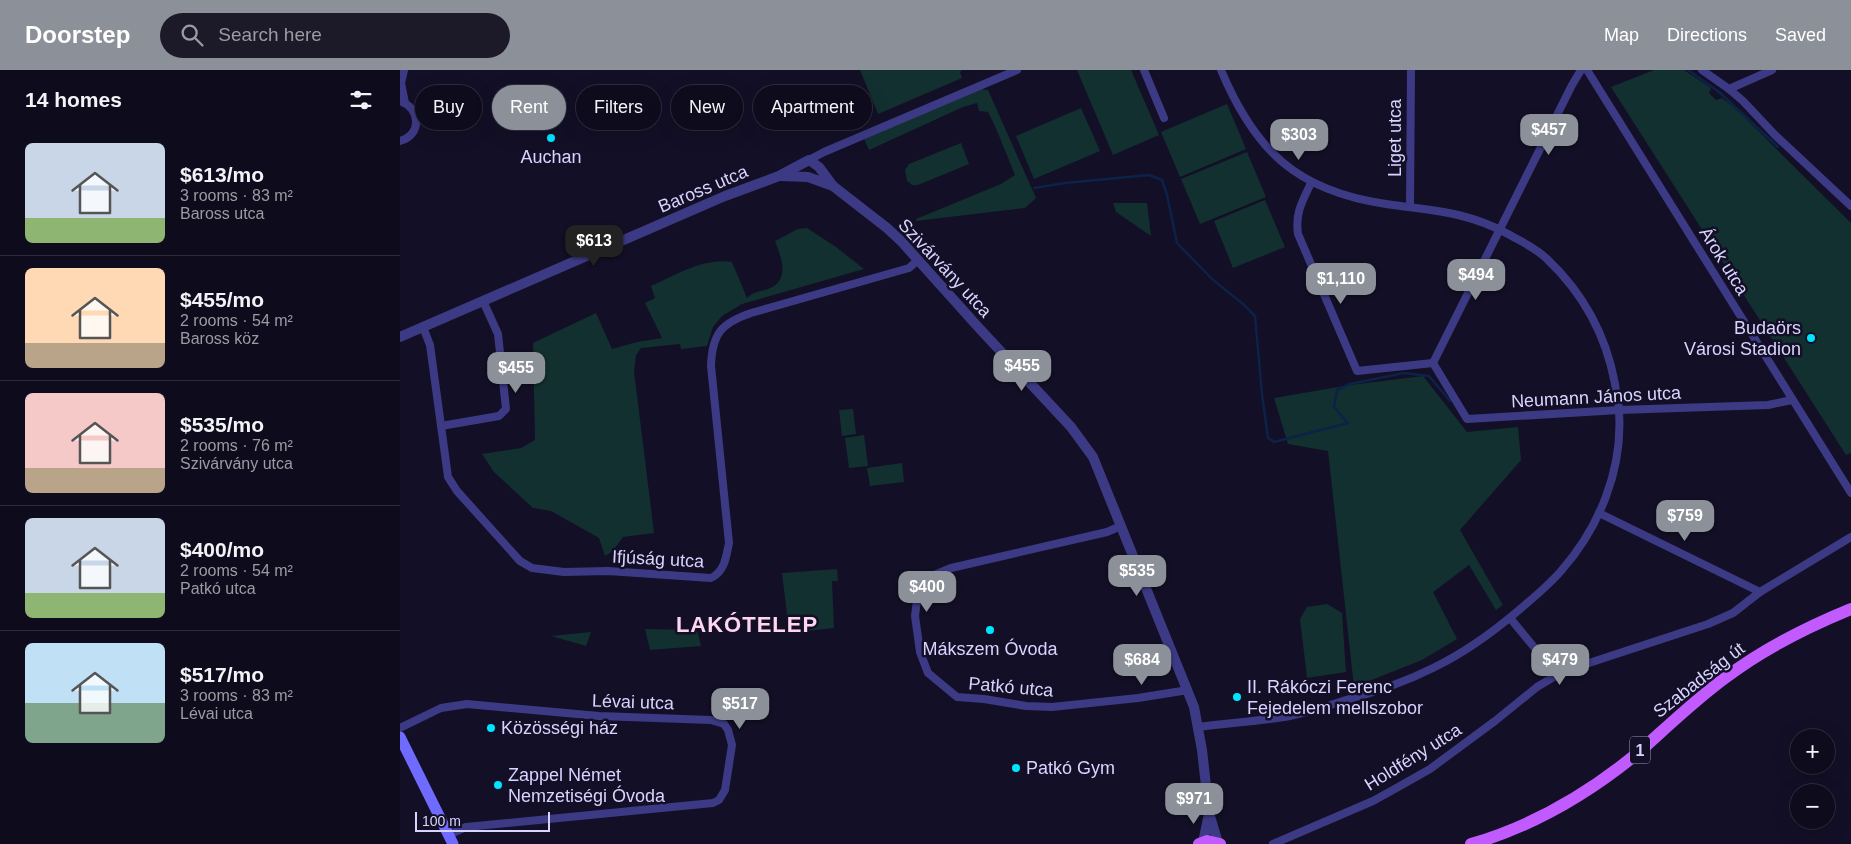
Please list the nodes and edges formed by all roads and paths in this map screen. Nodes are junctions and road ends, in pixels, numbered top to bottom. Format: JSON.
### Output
{"nodes":[{"id":1,"x":404,"y":70,"type":"edge"},
{"id":2,"x":1017,"y":70,"type":"edge"},
{"id":3,"x":1144,"y":70,"type":"edge"},
{"id":4,"x":1222,"y":70,"type":"edge"},
{"id":5,"x":1411,"y":70,"type":"edge"},
{"id":6,"x":1581,"y":70,"type":"edge"},
{"id":7,"x":1587,"y":70,"type":"edge"},
{"id":8,"x":1702,"y":70,"type":"edge"},
{"id":9,"x":1772,"y":70,"type":"edge"},
{"id":10,"x":1729,"y":89,"type":"junction"},
{"id":11,"x":403,"y":102,"type":"edge"},
{"id":12,"x":1164,"y":118,"type":"dead end"},
{"id":13,"x":400,"y":141,"type":"edge"},
{"id":14,"x":809,"y":160,"type":"junction"},
{"id":15,"x":779,"y":176,"type":"junction"},
{"id":16,"x":1311,"y":183,"type":"junction"},
{"id":17,"x":834,"y":186,"type":"junction"},
{"id":18,"x":1851,"y":206,"type":"edge"},
{"id":19,"x":1410,"y":207,"type":"junction"},
{"id":20,"x":1500,"y":230,"type":"junction"},
{"id":21,"x":918,"y":260,"type":"junction"},
{"id":22,"x":483,"y":301,"type":"junction"},
{"id":23,"x":423,"y":327,"type":"junction"},
{"id":24,"x":400,"y":337,"type":"edge"},
{"id":25,"x":1432,"y":363,"type":"junction"},
{"id":26,"x":1792,"y":400,"type":"junction"},
{"id":27,"x":1619,"y":410,"type":"junction"},
{"id":28,"x":441,"y":426,"type":"junction"},
{"id":29,"x":1851,"y":493,"type":"edge"},
{"id":30,"x":1599,"y":513,"type":"junction"},
{"id":31,"x":1121,"y":526,"type":"junction"},
{"id":32,"x":1851,"y":537,"type":"edge"},
{"id":33,"x":1760,"y":592,"type":"junction"},
{"id":34,"x":1851,"y":609,"type":"edge"},
{"id":35,"x":1510,"y":618,"type":"junction"},
{"id":36,"x":1556,"y":675,"type":"junction"},
{"id":37,"x":1188,"y":690,"type":"junction"},
{"id":38,"x":1198,"y":727,"type":"junction"},
{"id":39,"x":400,"y":728,"type":"edge"},
{"id":40,"x":400,"y":737,"type":"edge"},
{"id":41,"x":1209,"y":814,"type":"junction"},
{"id":42,"x":450,"y":839,"type":"edge"},
{"id":43,"x":1201,"y":843,"type":"edge"},
{"id":44,"x":1219,"y":844,"type":"edge"},
{"id":45,"x":1273,"y":844,"type":"edge"},
{"id":46,"x":1471,"y":844,"type":"edge"}],
"edges":[{"from":1,"to":11,"type":"street"},
{"from":2,"to":14,"type":"street","name":"Baross utca"},
{"from":3,"to":12,"type":"street"},
{"from":4,"to":16,"type":"street"},
{"from":5,"to":19,"type":"street","name":"Liget utca"},
{"from":6,"to":20,"type":"street"},
{"from":7,"to":26,"type":"street","name":"Árok utca"},
{"from":8,"to":10,"type":"street"},
{"from":9,"to":10,"type":"street"},
{"from":10,"to":18,"type":"street"},
{"from":11,"to":13,"type":"street"},
{"from":14,"to":15,"type":"street","name":"Baross utca"},
{"from":14,"to":17,"type":"street","name":"Szivárvány utca"},
{"from":15,"to":17,"type":"street","name":"Szivárvány utca"},
{"from":15,"to":22,"type":"street","name":"Baross utca"},
{"from":16,"to":19,"type":"street"},
{"from":16,"to":25,"type":"street"},
{"from":17,"to":21,"type":"street","name":"Szivárvány utca"},
{"from":19,"to":20,"type":"street"},
{"from":20,"to":25,"type":"street"},
{"from":20,"to":27,"type":"street"},
{"from":21,"to":28,"type":"street","name":"Ifjúság utca"},
{"from":21,"to":31,"type":"street","name":"Szivárvány utca"},
{"from":22,"to":23,"type":"street","name":"Baross utca"},
{"from":22,"to":28,"type":"street"},
{"from":23,"to":24,"type":"street","name":"Baross utca"},
{"from":23,"to":28,"type":"street","name":"Ifjúság utca"},
{"from":25,"to":27,"type":"street","name":"Neumann János utca"},
{"from":26,"to":27,"type":"street","name":"Neumann János utca"},
{"from":26,"to":29,"type":"street","name":"Árok utca"},
{"from":27,"to":30,"type":"street"},
{"from":30,"to":33,"type":"street"},
{"from":30,"to":35,"type":"street"},
{"from":31,"to":37,"type":"street","name":"Szivárvány utca"},
{"from":31,"to":37,"type":"street","name":"Patkó utca"},
{"from":32,"to":33,"type":"street","name":"Holdfény utca"},
{"from":33,"to":36,"type":"street","name":"Holdfény utca"},
{"from":34,"to":46,"type":"main road","name":"Szabadság út","number":"1"},
{"from":35,"to":36,"type":"street"},
{"from":35,"to":38,"type":"street"},
{"from":36,"to":45,"type":"street","name":"Holdfény utca"},
{"from":37,"to":38,"type":"street","name":"Szivárvány utca"},
{"from":38,"to":41,"type":"street","name":"Szivárvány utca"},
{"from":39,"to":42,"type":"street","name":"Lévai utca"},
{"from":40,"to":42,"type":"main road"},
{"from":41,"to":43,"type":"street","name":"Szivárvány utca"},
{"from":41,"to":44,"type":"street","name":"Szivárvány utca"},
{"from":43,"to":44,"type":"main road"}]}
